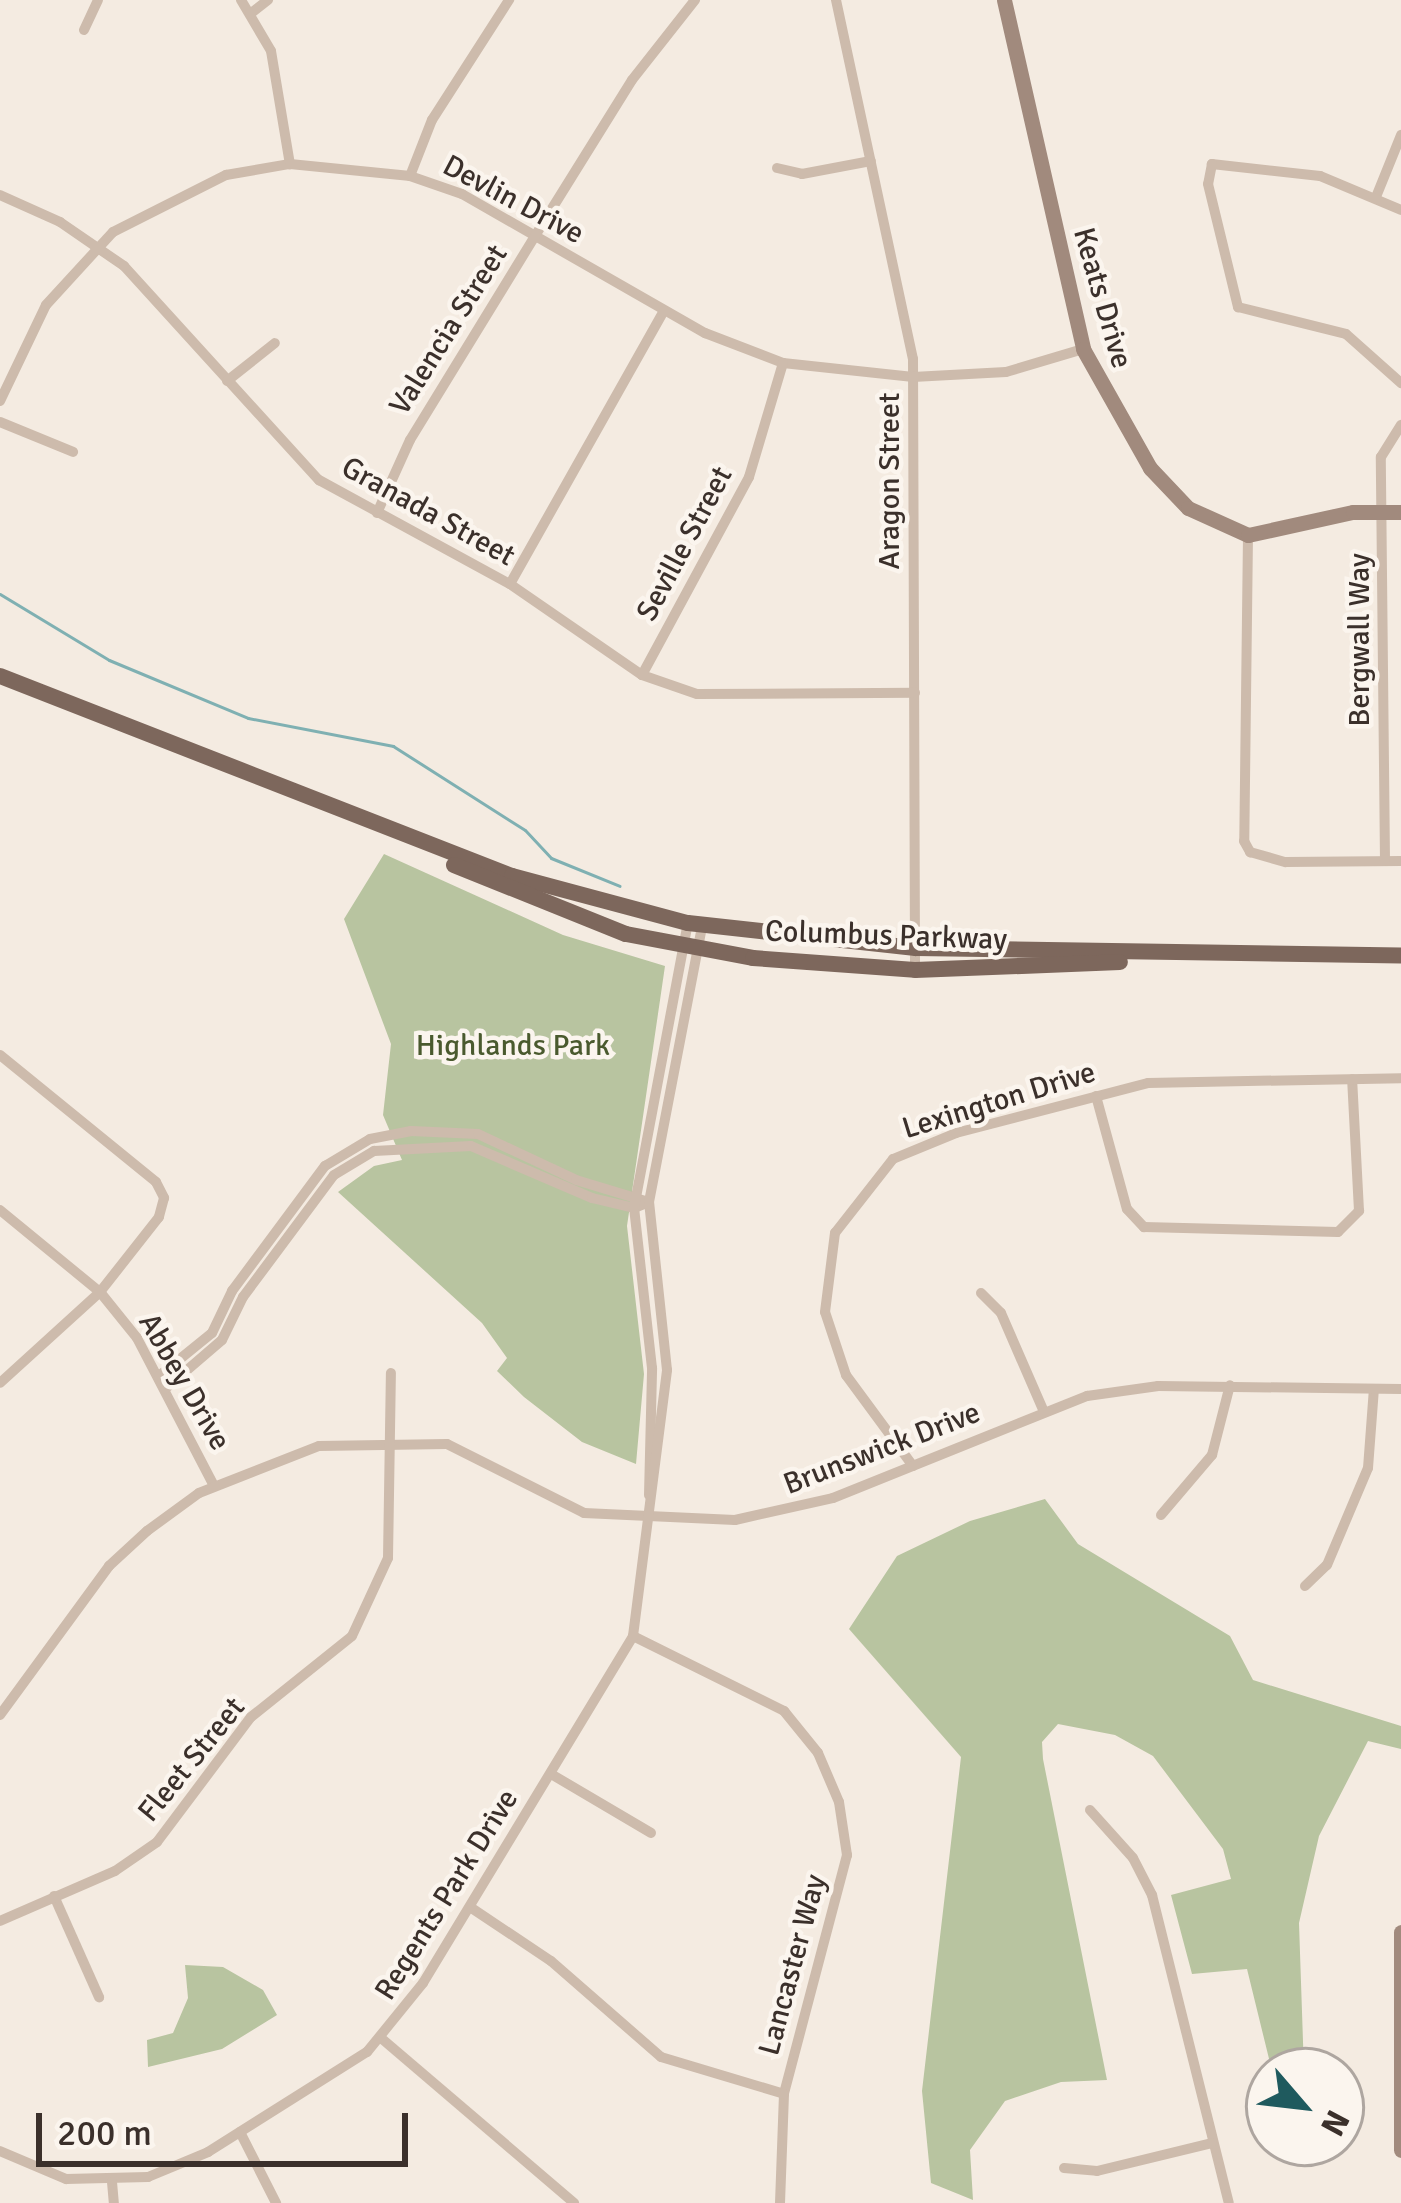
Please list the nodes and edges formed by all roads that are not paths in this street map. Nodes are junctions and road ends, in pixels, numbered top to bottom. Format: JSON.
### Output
{"nodes":[{"id":1,"x":98,"y":0,"type":"edge"},
{"id":2,"x":241,"y":0,"type":"edge"},
{"id":3,"x":268,"y":0,"type":"edge"},
{"id":4,"x":509,"y":0,"type":"edge"},
{"id":5,"x":695,"y":0,"type":"edge"},
{"id":6,"x":836,"y":0,"type":"edge"},
{"id":7,"x":1004,"y":0,"type":"edge"},
{"id":8,"x":250,"y":14,"type":"junction"},
{"id":9,"x":84,"y":30,"type":"dead end"},
{"id":10,"x":1401,"y":135,"type":"edge"},
{"id":11,"x":871,"y":161,"type":"junction"},
{"id":12,"x":290,"y":164,"type":"junction"},
{"id":13,"x":777,"y":168,"type":"dead end"},
{"id":14,"x":410,"y":176,"type":"junction"},
{"id":15,"x":0,"y":196,"type":"edge"},
{"id":16,"x":1376,"y":197,"type":"junction"},
{"id":17,"x":1401,"y":210,"type":"edge"},
{"id":18,"x":535,"y":237,"type":"junction"},
{"id":19,"x":99,"y":245,"type":"junction"},
{"id":20,"x":664,"y":311,"type":"junction"},
{"id":21,"x":275,"y":343,"type":"dead end"},
{"id":22,"x":1083,"y":349,"type":"junction"},
{"id":23,"x":783,"y":363,"type":"junction"},
{"id":24,"x":913,"y":377,"type":"junction"},
{"id":25,"x":226,"y":381,"type":"junction"},
{"id":26,"x":1401,"y":383,"type":"edge"},
{"id":27,"x":0,"y":401,"type":"edge"},
{"id":28,"x":0,"y":422,"type":"edge"},
{"id":29,"x":1401,"y":425,"type":"edge"},
{"id":30,"x":73,"y":452,"type":"dead end"},
{"id":31,"x":1382,"y":511,"type":"junction"},
{"id":32,"x":1401,"y":512,"type":"edge"},
{"id":33,"x":377,"y":513,"type":"junction"},
{"id":34,"x":1248,"y":535,"type":"junction"},
{"id":35,"x":510,"y":584,"type":"junction"},
{"id":36,"x":642,"y":675,"type":"junction"},
{"id":37,"x":0,"y":676,"type":"edge"},
{"id":38,"x":915,"y":693,"type":"junction"},
{"id":39,"x":355,"y":819,"type":"junction"},
{"id":40,"x":1385,"y":861,"type":"junction"},
{"id":41,"x":1401,"y":861,"type":"edge"},
{"id":42,"x":695,"y":924,"type":"junction"},
{"id":43,"x":690,"y":947,"type":"junction"},
{"id":44,"x":916,"y":948,"type":"junction"},
{"id":45,"x":1401,"y":956,"type":"edge"},
{"id":46,"x":1152,"y":957,"type":"junction"},
{"id":47,"x":915,"y":970,"type":"junction"},
{"id":48,"x":0,"y":1055,"type":"edge"},
{"id":49,"x":1401,"y":1078,"type":"edge"},
{"id":50,"x":1352,"y":1079,"type":"junction"},
{"id":51,"x":1096,"y":1096,"type":"junction"},
{"id":52,"x":637,"y":1193,"type":"junction"},
{"id":53,"x":649,"y":1202,"type":"junction"},
{"id":54,"x":634,"y":1208,"type":"junction"},
{"id":55,"x":0,"y":1210,"type":"edge"},
{"id":56,"x":100,"y":1292,"type":"junction"},
{"id":57,"x":981,"y":1293,"type":"dead end"},
{"id":58,"x":391,"y":1373,"type":"dead end"},
{"id":59,"x":159,"y":1376,"type":"junction"},
{"id":60,"x":2,"y":1377,"type":"edge"},
{"id":61,"x":1230,"y":1385,"type":"junction"},
{"id":62,"x":165,"y":1389,"type":"junction"},
{"id":63,"x":1374,"y":1389,"type":"junction"},
{"id":64,"x":1401,"y":1389,"type":"edge"},
{"id":65,"x":1044,"y":1412,"type":"junction"},
{"id":66,"x":395,"y":1439,"type":"junction"},
{"id":67,"x":913,"y":1466,"type":"junction"},
{"id":68,"x":214,"y":1486,"type":"junction"},
{"id":69,"x":1161,"y":1515,"type":"dead end"},
{"id":70,"x":650,"y":1517,"type":"junction"},
{"id":71,"x":1305,"y":1586,"type":"dead end"},
{"id":72,"x":633,"y":1636,"type":"junction"},
{"id":73,"x":0,"y":1715,"type":"edge"},
{"id":74,"x":551,"y":1774,"type":"junction"},
{"id":75,"x":1090,"y":1810,"type":"dead end"},
{"id":76,"x":651,"y":1833,"type":"dead end"},
{"id":77,"x":54,"y":1896,"type":"junction"},
{"id":78,"x":470,"y":1907,"type":"junction"},
{"id":79,"x":0,"y":1921,"type":"edge"},
{"id":80,"x":1401,"y":1932,"type":"edge"},
{"id":81,"x":99,"y":1997,"type":"dead end"},
{"id":82,"x":381,"y":2038,"type":"junction"},
{"id":83,"x":784,"y":2094,"type":"junction"},
{"id":84,"x":240,"y":2132,"type":"junction"},
{"id":85,"x":1212,"y":2143,"type":"junction"},
{"id":86,"x":1401,"y":2150,"type":"edge"},
{"id":87,"x":0,"y":2151,"type":"edge"},
{"id":88,"x":1064,"y":2168,"type":"dead end"},
{"id":89,"x":112,"y":2182,"type":"junction"},
{"id":90,"x":114,"y":2203,"type":"edge"},
{"id":91,"x":276,"y":2203,"type":"edge"},
{"id":92,"x":574,"y":2203,"type":"edge"},
{"id":93,"x":780,"y":2203,"type":"edge"},
{"id":94,"x":1229,"y":2203,"type":"edge"}],
"edges":[{"from":1,"to":9,"type":"street"},
{"from":2,"to":8,"type":"street"},
{"from":3,"to":8,"type":"street"},
{"from":4,"to":14,"type":"street"},
{"from":5,"to":18,"type":"street","name":"Valencia Street"},
{"from":6,"to":11,"type":"street","name":"Aragon Street"},
{"from":7,"to":22,"type":"street","name":"Keats Drive"},
{"from":8,"to":12,"type":"street"},
{"from":10,"to":16,"type":"street"},
{"from":11,"to":13,"type":"street"},
{"from":11,"to":24,"type":"street","name":"Aragon Street"},
{"from":12,"to":14,"type":"street","name":"Devlin Drive"},
{"from":12,"to":19,"type":"street","name":"Devlin Drive"},
{"from":14,"to":18,"type":"street","name":"Devlin Drive"},
{"from":15,"to":19,"type":"street","name":"Granada Street"},
{"from":16,"to":17,"type":"street"},
{"from":16,"to":26,"type":"street"},
{"from":18,"to":20,"type":"street","name":"Devlin Drive"},
{"from":18,"to":33,"type":"street","name":"Valencia Street"},
{"from":19,"to":25,"type":"street","name":"Granada Street"},
{"from":19,"to":27,"type":"street","name":"Devlin Drive"},
{"from":20,"to":23,"type":"street","name":"Devlin Drive"},
{"from":20,"to":35,"type":"street"},
{"from":21,"to":25,"type":"street"},
{"from":22,"to":24,"type":"street","name":"Devlin Drive"},
{"from":22,"to":34,"type":"street","name":"Keats Drive"},
{"from":23,"to":24,"type":"street","name":"Devlin Drive"},
{"from":23,"to":36,"type":"street","name":"Seville Street"},
{"from":24,"to":38,"type":"street","name":"Aragon Street"},
{"from":25,"to":33,"type":"street","name":"Granada Street"},
{"from":28,"to":30,"type":"street"},
{"from":29,"to":31,"type":"street","name":"Bergwall Way"},
{"from":31,"to":32,"type":"street"},
{"from":31,"to":34,"type":"street"},
{"from":31,"to":40,"type":"street","name":"Bergwall Way"},
{"from":33,"to":35,"type":"street","name":"Granada Street"},
{"from":34,"to":40,"type":"street"},
{"from":35,"to":36,"type":"street","name":"Granada Street"},
{"from":36,"to":38,"type":"street","name":"Granada Street"},
{"from":37,"to":39,"type":"main road","name":"Columbus Parkway"},
{"from":38,"to":44,"type":"street","name":"Aragon Street"},
{"from":39,"to":42,"type":"main road","name":"Columbus Parkway"},
{"from":39,"to":43,"type":"main road","name":"Columbus Parkway"},
{"from":40,"to":41,"type":"street"},
{"from":42,"to":43,"type":"street","name":"Regents Park Drive"},
{"from":42,"to":44,"type":"main road","name":"Columbus Parkway"},
{"from":43,"to":47,"type":"main road","name":"Columbus Parkway"},
{"from":43,"to":52,"type":"street","name":"Regents Park Drive"},
{"from":43,"to":53,"type":"street","name":"Regents Park Drive"},
{"from":44,"to":46,"type":"main road","name":"Columbus Parkway"},
{"from":44,"to":47,"type":"street","name":"Aragon Street"},
{"from":45,"to":46,"type":"main road","name":"Columbus Parkway"},
{"from":46,"to":47,"type":"main road","name":"Columbus Parkway"},
{"from":48,"to":56,"type":"street"},
{"from":49,"to":50,"type":"street","name":"Lexington Drive"},
{"from":50,"to":51,"type":"street","name":"Lexington Drive"},
{"from":50,"to":51,"type":"street"},
{"from":51,"to":67,"type":"street","name":"Lexington Drive"},
{"from":52,"to":53,"type":"street"},
{"from":52,"to":54,"type":"street","name":"Regents Park Drive"},
{"from":52,"to":59,"type":"street"},
{"from":53,"to":54,"type":"street"},
{"from":53,"to":70,"type":"street","name":"Regents Park Drive"},
{"from":54,"to":62,"type":"street"},
{"from":54,"to":70,"type":"street","name":"Regents Park Drive"},
{"from":55,"to":56,"type":"street","name":"Abbey Drive"},
{"from":56,"to":59,"type":"street","name":"Abbey Drive"},
{"from":56,"to":60,"type":"street"},
{"from":57,"to":65,"type":"street"},
{"from":58,"to":66,"type":"street","name":"Fleet Street"},
{"from":59,"to":62,"type":"street","name":"Abbey Drive"},
{"from":61,"to":63,"type":"street","name":"Brunswick Drive"},
{"from":61,"to":65,"type":"street","name":"Brunswick Drive"},
{"from":61,"to":69,"type":"street"},
{"from":62,"to":68,"type":"street","name":"Abbey Drive"},
{"from":63,"to":64,"type":"street","name":"Brunswick Drive"},
{"from":63,"to":71,"type":"street"},
{"from":65,"to":67,"type":"street","name":"Brunswick Drive"},
{"from":66,"to":68,"type":"street","name":"Brunswick Drive"},
{"from":66,"to":70,"type":"street","name":"Brunswick Drive"},
{"from":66,"to":77,"type":"street","name":"Fleet Street"},
{"from":67,"to":70,"type":"street","name":"Brunswick Drive"},
{"from":68,"to":73,"type":"street","name":"Brunswick Drive"},
{"from":70,"to":72,"type":"street","name":"Regents Park Drive"},
{"from":72,"to":74,"type":"street","name":"Regents Park Drive"},
{"from":72,"to":83,"type":"street","name":"Lancaster Way"},
{"from":74,"to":76,"type":"street"},
{"from":74,"to":78,"type":"street","name":"Regents Park Drive"},
{"from":75,"to":85,"type":"street"},
{"from":77,"to":79,"type":"street","name":"Fleet Street"},
{"from":77,"to":81,"type":"street"},
{"from":78,"to":82,"type":"street","name":"Regents Park Drive"},
{"from":78,"to":83,"type":"street"},
{"from":80,"to":86,"type":"street"},
{"from":82,"to":84,"type":"street","name":"Regents Park Drive"},
{"from":82,"to":92,"type":"street"},
{"from":83,"to":93,"type":"street","name":"Lancaster Way"},
{"from":84,"to":89,"type":"street","name":"Regents Park Drive"},
{"from":84,"to":91,"type":"street"},
{"from":85,"to":88,"type":"street"},
{"from":85,"to":94,"type":"street"},
{"from":87,"to":89,"type":"street","name":"Regents Park Drive"},
{"from":89,"to":90,"type":"street"}]}
